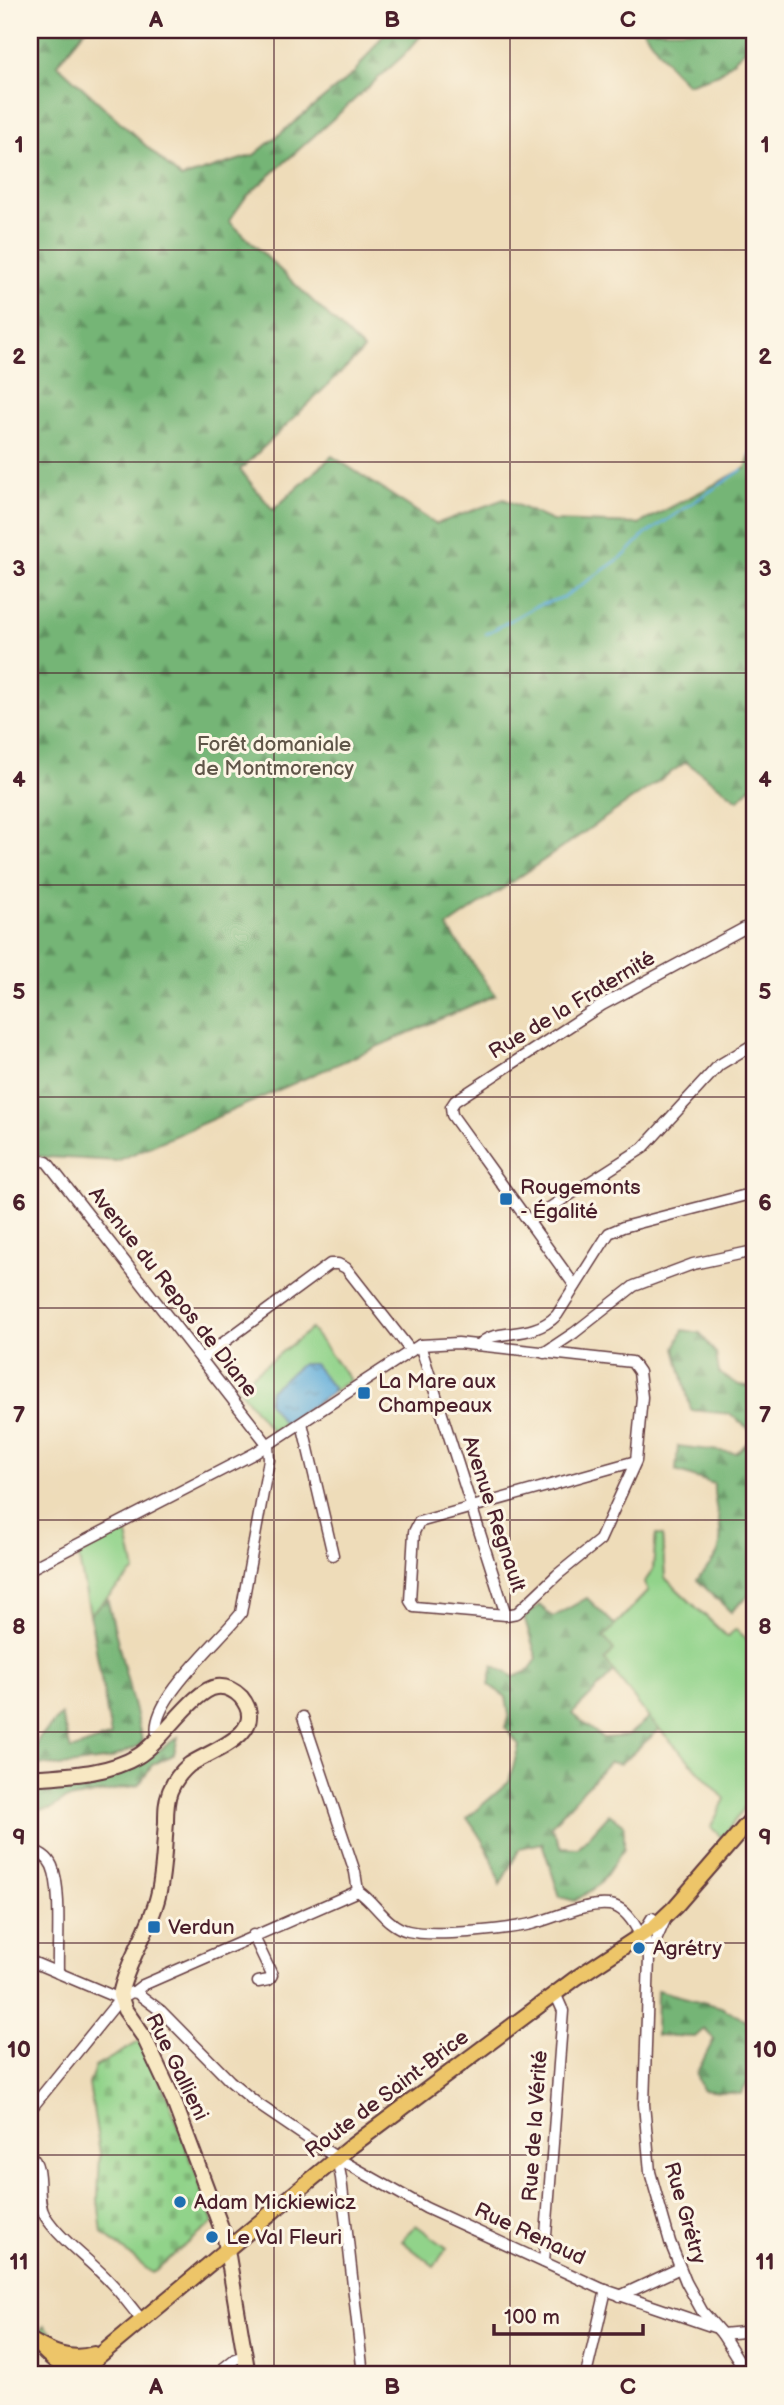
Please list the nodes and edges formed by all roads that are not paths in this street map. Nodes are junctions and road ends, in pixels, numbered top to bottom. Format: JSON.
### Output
{"nodes":[{"id":1,"x":754,"y":923,"type":"edge"},
{"id":2,"x":754,"y":1044,"type":"edge"},
{"id":3,"x":30,"y":1169,"type":"edge"},
{"id":4,"x":754,"y":1193,"type":"edge"},
{"id":5,"x":528,"y":1221,"type":"junction"},
{"id":6,"x":754,"y":1251,"type":"edge"},
{"id":7,"x":575,"y":1286,"type":"junction"},
{"id":8,"x":479,"y":1345,"type":"junction"},
{"id":9,"x":416,"y":1348,"type":"junction"},
{"id":10,"x":544,"y":1353,"type":"junction"},
{"id":11,"x":201,"y":1359,"type":"junction"},
{"id":12,"x":302,"y":1423,"type":"junction"},
{"id":13,"x":268,"y":1445,"type":"junction"},
{"id":14,"x":636,"y":1461,"type":"junction"},
{"id":15,"x":471,"y":1507,"type":"junction"},
{"id":16,"x":333,"y":1555,"type":"dead end"},
{"id":17,"x":30,"y":1569,"type":"edge"},
{"id":18,"x":506,"y":1615,"type":"junction"},
{"id":19,"x":303,"y":1717,"type":"dead end"},
{"id":20,"x":159,"y":1739,"type":"junction"},
{"id":21,"x":30,"y":1778,"type":"edge"},
{"id":22,"x":754,"y":1809,"type":"edge"},
{"id":23,"x":754,"y":1816,"type":"edge"},
{"id":24,"x":730,"y":1843,"type":"junction"},
{"id":25,"x":30,"y":1851,"type":"edge"},
{"id":26,"x":689,"y":1889,"type":"junction"},
{"id":27,"x":358,"y":1891,"type":"junction"},
{"id":28,"x":670,"y":1913,"type":"junction"},
{"id":29,"x":640,"y":1931,"type":"junction"},
{"id":30,"x":253,"y":1936,"type":"junction"},
{"id":31,"x":649,"y":1958,"type":"junction"},
{"id":32,"x":30,"y":1961,"type":"edge"},
{"id":33,"x":58,"y":1973,"type":"junction"},
{"id":34,"x":258,"y":1982,"type":"dead end"},
{"id":35,"x":555,"y":1993,"type":"junction"},
{"id":36,"x":127,"y":1996,"type":"junction"},
{"id":37,"x":30,"y":2110,"type":"edge"},
{"id":38,"x":30,"y":2155,"type":"edge"},
{"id":39,"x":337,"y":2158,"type":"junction"},
{"id":40,"x":227,"y":2247,"type":"junction"},
{"id":41,"x":544,"y":2262,"type":"junction"},
{"id":42,"x":680,"y":2268,"type":"junction"},
{"id":43,"x":606,"y":2290,"type":"junction"},
{"id":44,"x":620,"y":2296,"type":"junction"},
{"id":45,"x":141,"y":2319,"type":"junction"},
{"id":46,"x":718,"y":2330,"type":"junction"},
{"id":47,"x":754,"y":2331,"type":"edge"},
{"id":48,"x":34,"y":2343,"type":"edge"},
{"id":49,"x":754,"y":2352,"type":"edge"},
{"id":50,"x":244,"y":2356,"type":"junction"},
{"id":51,"x":73,"y":2367,"type":"edge"},
{"id":52,"x":745,"y":2371,"type":"edge"},
{"id":53,"x":215,"y":2375,"type":"edge"},
{"id":54,"x":248,"y":2375,"type":"edge"},
{"id":55,"x":363,"y":2375,"type":"edge"},
{"id":56,"x":586,"y":2375,"type":"edge"}],
"edges":[{"from":1,"to":5,"type":"street","name":"Rue de la Fraternité"},
{"from":2,"to":5,"type":"street"},
{"from":3,"to":11,"type":"street","name":"Avenue du Repos de Diane"},
{"from":4,"to":7,"type":"street"},
{"from":5,"to":7,"type":"street"},
{"from":6,"to":10,"type":"street"},
{"from":7,"to":8,"type":"street"},
{"from":8,"to":9,"type":"street"},
{"from":8,"to":10,"type":"street"},
{"from":9,"to":11,"type":"street"},
{"from":9,"to":12,"type":"street"},
{"from":9,"to":15,"type":"street","name":"Avenue Regnault"},
{"from":10,"to":14,"type":"street"},
{"from":11,"to":13,"type":"street","name":"Avenue du Repos de Diane"},
{"from":12,"to":13,"type":"street"},
{"from":12,"to":16,"type":"street"},
{"from":13,"to":17,"type":"street"},
{"from":13,"to":20,"type":"street"},
{"from":14,"to":15,"type":"street"},
{"from":14,"to":18,"type":"street"},
{"from":15,"to":18,"type":"street","name":"Avenue Regnault"},
{"from":15,"to":18,"type":"street"},
{"from":19,"to":27,"type":"street"},
{"from":20,"to":21,"type":"main road"},
{"from":20,"to":36,"type":"main road"},
{"from":22,"to":24,"type":"main road","name":"Route de Saint-Brice"},
{"from":23,"to":24,"type":"main road","name":"Route de Saint-Brice"},
{"from":24,"to":26,"type":"main road","name":"Route de Saint-Brice"},
{"from":25,"to":33,"type":"street"},
{"from":26,"to":28,"type":"main road","name":"Route de Saint-Brice"},
{"from":26,"to":29,"type":"main road","name":"Route de Saint-Brice"},
{"from":27,"to":29,"type":"street"},
{"from":27,"to":30,"type":"street"},
{"from":28,"to":29,"type":"main road","name":"Route de Saint-Brice"},
{"from":28,"to":31,"type":"street","name":"Rue Grétry"},
{"from":29,"to":31,"type":"street","name":"Rue Grétry"},
{"from":29,"to":35,"type":"main road","name":"Route de Saint-Brice"},
{"from":30,"to":34,"type":"street"},
{"from":30,"to":36,"type":"street"},
{"from":31,"to":42,"type":"street","name":"Rue Grétry"},
{"from":32,"to":33,"type":"street","name":"Rue Gallieni"},
{"from":33,"to":36,"type":"street","name":"Rue Gallieni"},
{"from":35,"to":39,"type":"main road","name":"Route de Saint-Brice"},
{"from":35,"to":41,"type":"street","name":"Rue de la Vérité"},
{"from":36,"to":37,"type":"street"},
{"from":36,"to":39,"type":"street","name":"Rue Renaud"},
{"from":36,"to":40,"type":"main road","name":"Rue Gallieni"},
{"from":38,"to":45,"type":"street"},
{"from":39,"to":40,"type":"main road","name":"Route de Saint-Brice"},
{"from":39,"to":41,"type":"street","name":"Rue Renaud"},
{"from":39,"to":55,"type":"street"},
{"from":40,"to":45,"type":"main road","name":"Route de Saint-Brice"},
{"from":40,"to":50,"type":"main road","name":"Rue Gallieni"},
{"from":41,"to":43,"type":"street","name":"Rue Renaud"},
{"from":42,"to":44,"type":"street"},
{"from":42,"to":46,"type":"street","name":"Rue Grétry"},
{"from":43,"to":44,"type":"street","name":"Rue Renaud"},
{"from":43,"to":56,"type":"street"},
{"from":44,"to":46,"type":"street","name":"Rue Renaud"},
{"from":45,"to":51,"type":"main road","name":"Route de Saint-Brice"},
{"from":46,"to":47,"type":"street"},
{"from":46,"to":52,"type":"street","name":"Rue Grétry"},
{"from":48,"to":51,"type":"main road"},
{"from":49,"to":52,"type":"street"},
{"from":50,"to":53,"type":"street"},
{"from":50,"to":54,"type":"main road","name":"Rue Gallieni"}]}
